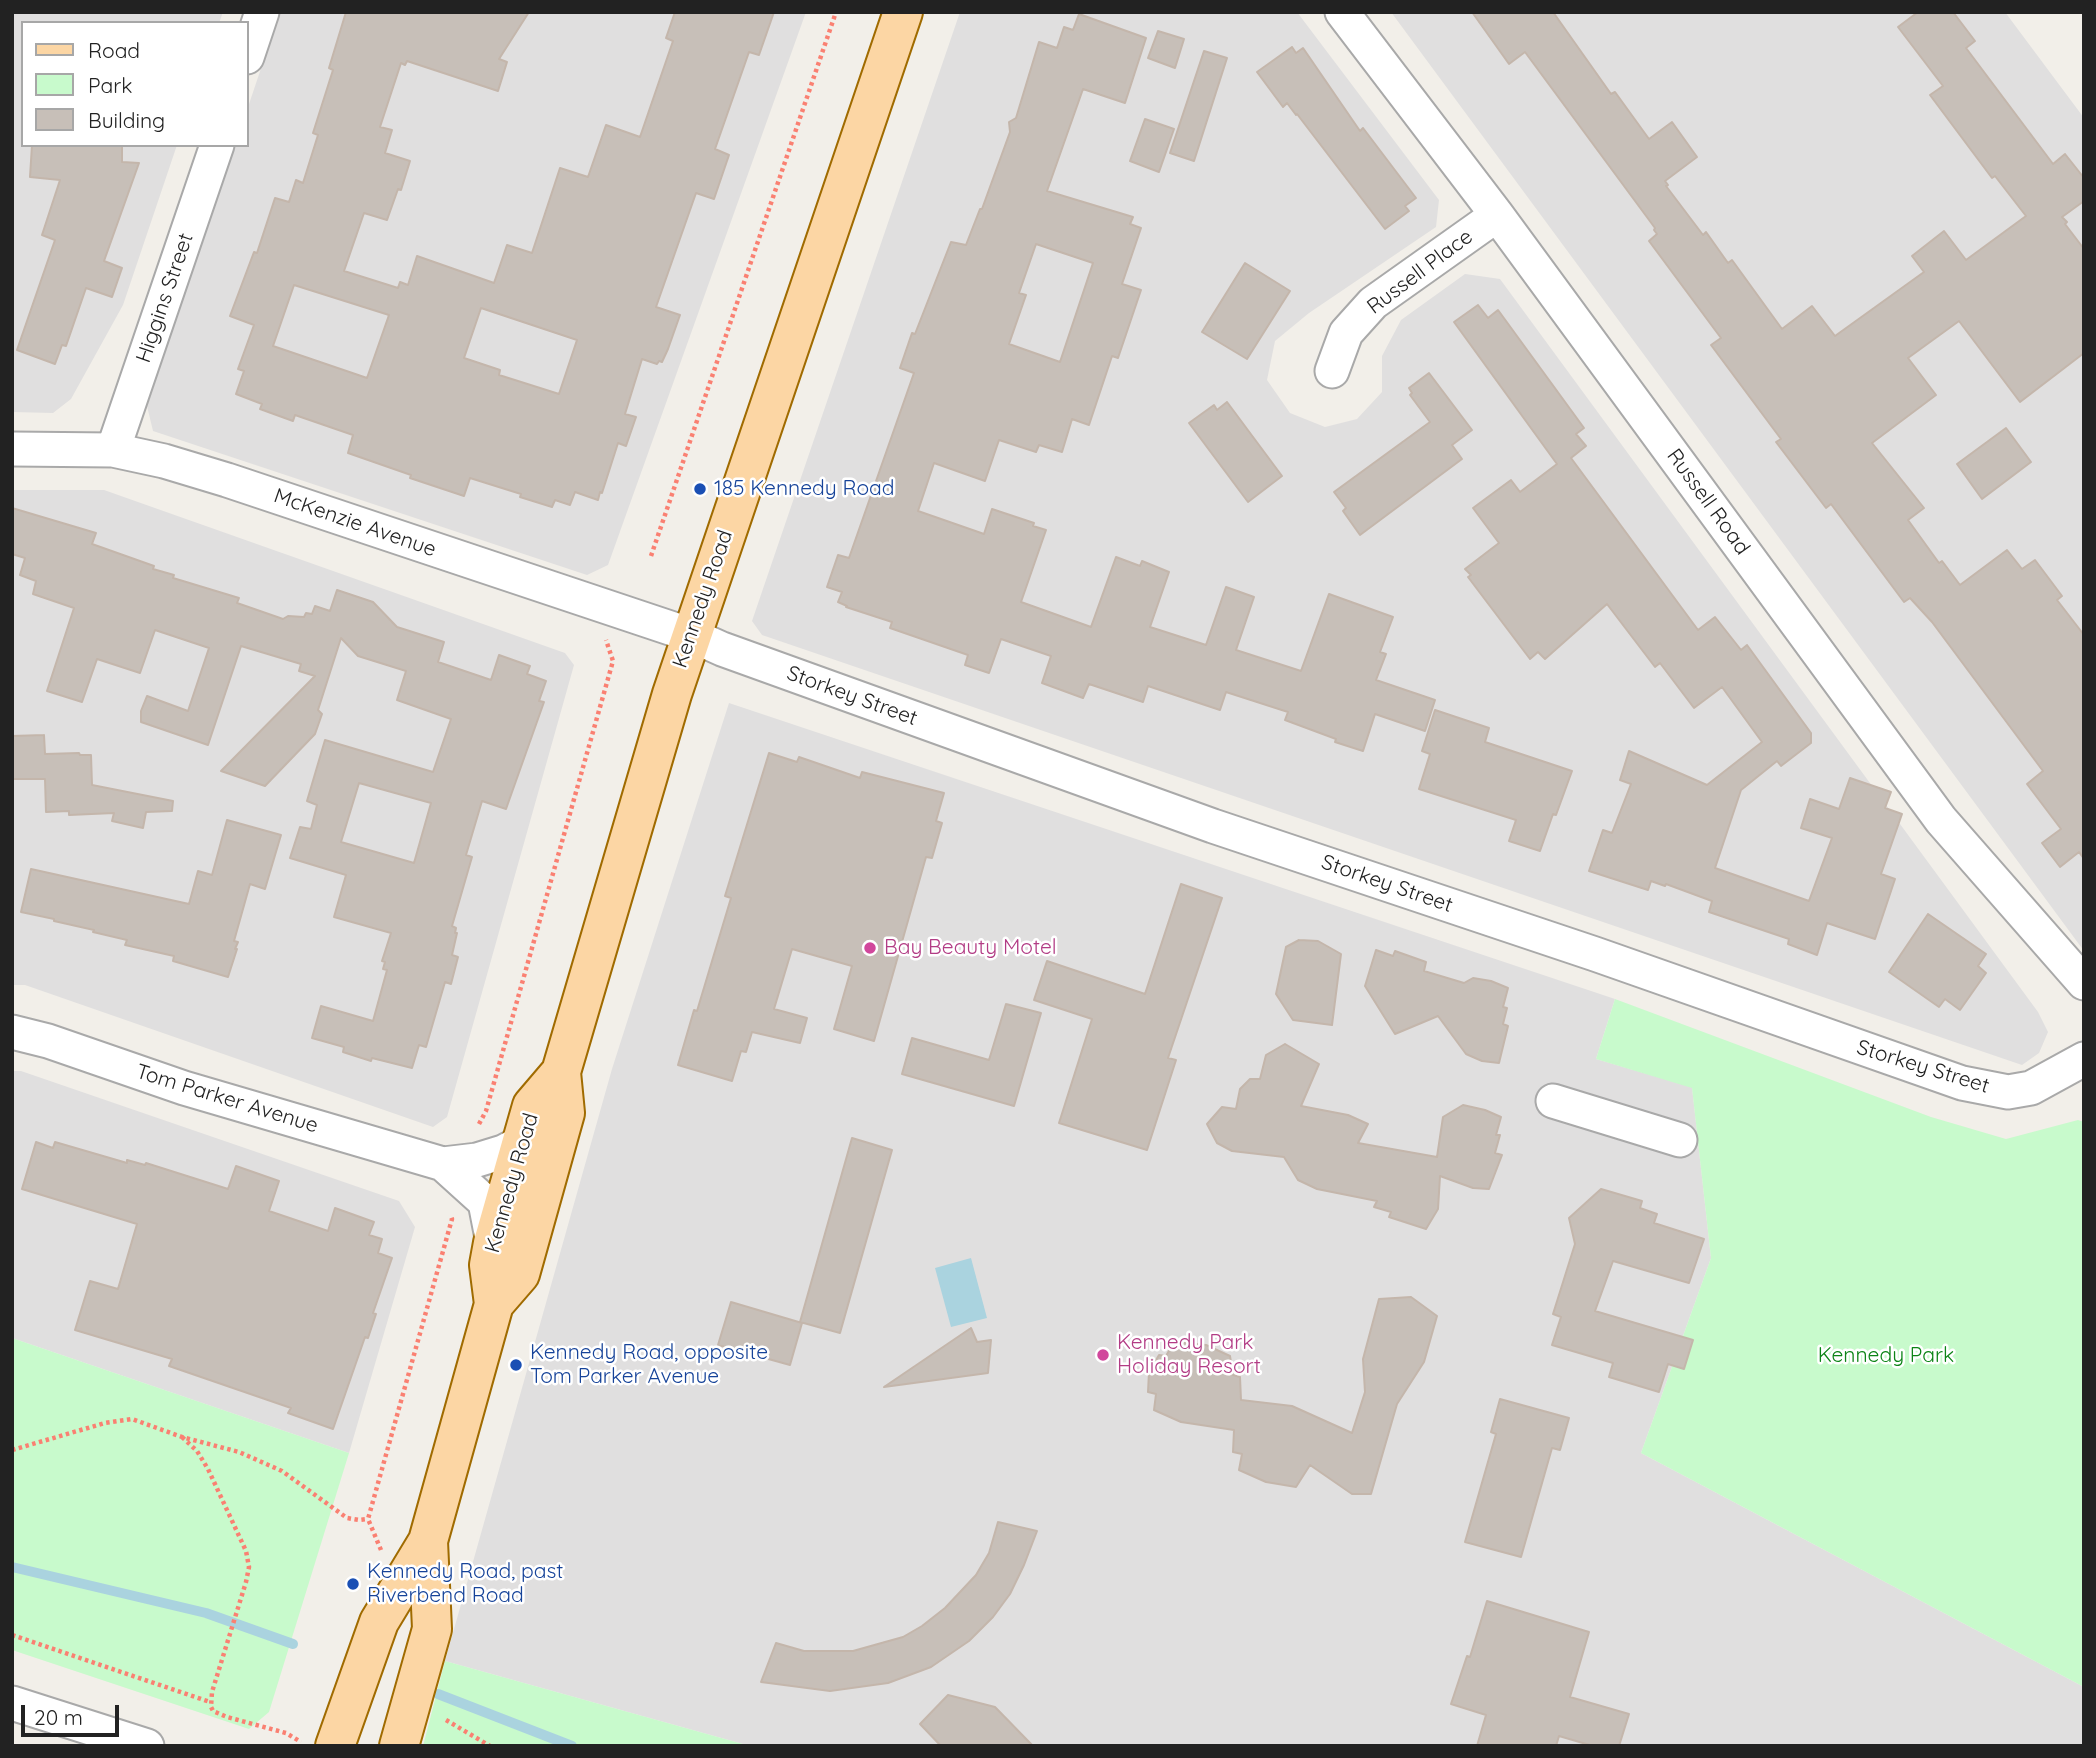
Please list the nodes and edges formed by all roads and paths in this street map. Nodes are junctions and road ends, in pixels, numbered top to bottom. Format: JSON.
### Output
{"nodes":[{"id":1,"x":262,"y":12,"type":"edge"},
{"id":2,"x":836,"y":12,"type":"edge"},
{"id":3,"x":903,"y":12,"type":"edge"},
{"id":4,"x":1342,"y":12,"type":"edge"},
{"id":5,"x":248,"y":54,"type":"edge"},
{"id":6,"x":216,"y":147,"type":"edge"},
{"id":7,"x":1497,"y":215,"type":"junction"},
{"id":8,"x":1332,"y":371,"type":"dead end"},
{"id":9,"x":12,"y":449,"type":"edge"},
{"id":10,"x":113,"y":450,"type":"junction"},
{"id":11,"x":651,"y":556,"type":"dead end"},
{"id":12,"x":608,"y":633,"type":"dead end"},
{"id":13,"x":691,"y":635,"type":"junction"},
{"id":14,"x":2084,"y":983,"type":"edge"},
{"id":15,"x":12,"y":1032,"type":"edge"},
{"id":16,"x":2084,"y":1059,"type":"edge"},
{"id":17,"x":561,"y":1072,"type":"junction"},
{"id":18,"x":1553,"y":1101,"type":"dead end"},
{"id":19,"x":476,"y":1128,"type":"dead end"},
{"id":20,"x":1680,"y":1140,"type":"dead end"},
{"id":21,"x":522,"y":1142,"type":"junction"},
{"id":22,"x":443,"y":1164,"type":"junction"},
{"id":23,"x":448,"y":1211,"type":"dead end"},
{"id":24,"x":493,"y":1243,"type":"junction"},
{"id":25,"x":494,"y":1304,"type":"junction"},
{"id":26,"x":182,"y":1437,"type":"junction"},
{"id":27,"x":12,"y":1450,"type":"edge"},
{"id":28,"x":368,"y":1519,"type":"junction"},
{"id":29,"x":376,"y":1539,"type":"dead end"},
{"id":30,"x":428,"y":1541,"type":"junction"},
{"id":31,"x":12,"y":1635,"type":"edge"},
{"id":32,"x":210,"y":1702,"type":"junction"},
{"id":33,"x":12,"y":1703,"type":"edge"},
{"id":34,"x":446,"y":1720,"type":"dead end"},
{"id":35,"x":294,"y":1740,"type":"dead end"},
{"id":36,"x":147,"y":1746,"type":"edge"},
{"id":37,"x":335,"y":1746,"type":"edge"},
{"id":38,"x":399,"y":1746,"type":"edge"},
{"id":39,"x":490,"y":1746,"type":"edge"}],
"edges":[{"from":1,"to":5,"type":"street"},
{"from":2,"to":11,"type":"path"},
{"from":3,"to":13,"type":"main road","name":"Kennedy Road"},
{"from":4,"to":7,"type":"street","name":"Russell Road"},
{"from":6,"to":10,"type":"street","name":"Higgins Street"},
{"from":7,"to":8,"type":"street","name":"Russell Place"},
{"from":7,"to":14,"type":"street","name":"Russell Road"},
{"from":9,"to":10,"type":"street","name":"McKenzie Avenue"},
{"from":10,"to":13,"type":"street","name":"McKenzie Avenue"},
{"from":12,"to":19,"type":"path"},
{"from":13,"to":16,"type":"street","name":"Storkey Street"},
{"from":13,"to":17,"type":"main road","name":"Kennedy Road"},
{"from":15,"to":22,"type":"street","name":"Tom Parker Avenue"},
{"from":17,"to":21,"type":"main road","name":"Kennedy Road"},
{"from":17,"to":25,"type":"main road","name":"Kennedy Road"},
{"from":18,"to":20,"type":"street"},
{"from":21,"to":22,"type":"street","name":"Tom Parker Avenue"},
{"from":21,"to":24,"type":"main road","name":"Kennedy Road"},
{"from":22,"to":24,"type":"street","name":"Tom Parker Avenue"},
{"from":23,"to":28,"type":"path"},
{"from":24,"to":25,"type":"main road","name":"Kennedy Road"},
{"from":25,"to":30,"type":"main road","name":"Kennedy Road"},
{"from":26,"to":27,"type":"path"},
{"from":26,"to":28,"type":"path"},
{"from":26,"to":32,"type":"path"},
{"from":28,"to":29,"type":"path"},
{"from":30,"to":37,"type":"main road","name":"Kennedy Road"},
{"from":30,"to":38,"type":"main road","name":"Kennedy Road"},
{"from":31,"to":32,"type":"path"},
{"from":32,"to":35,"type":"path"},
{"from":33,"to":36,"type":"street"},
{"from":34,"to":39,"type":"path"}]}
